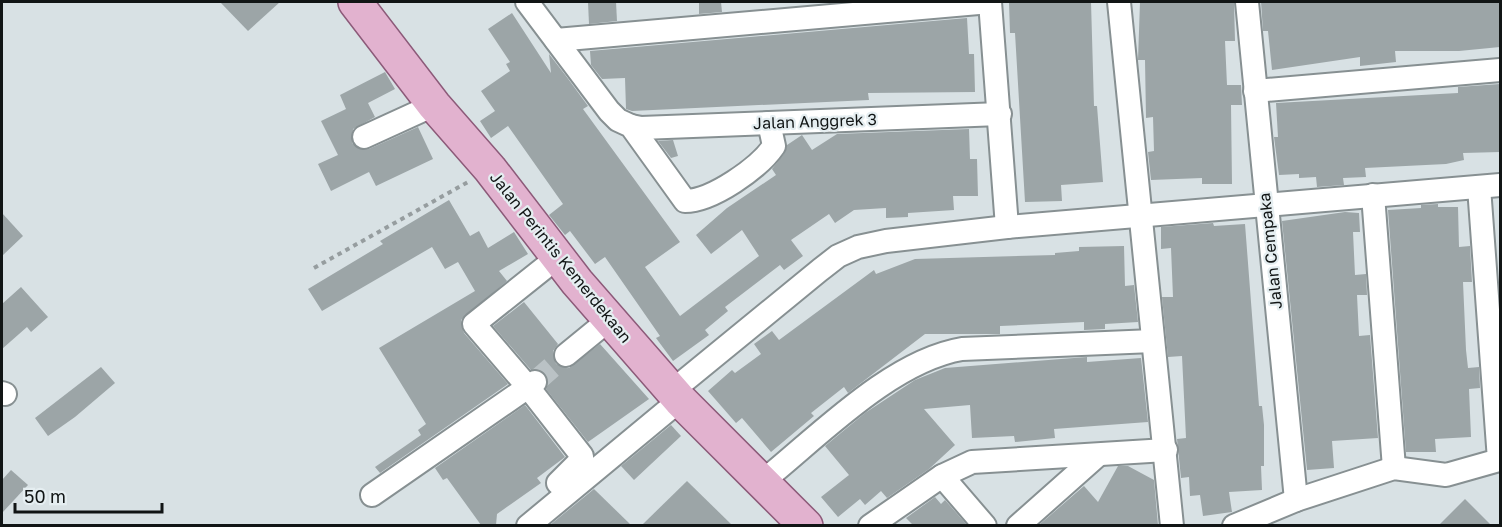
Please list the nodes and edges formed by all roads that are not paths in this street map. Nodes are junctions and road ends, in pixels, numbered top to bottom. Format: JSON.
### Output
{"nodes":[{"id":1,"x":356,"y":2,"type":"edge"},
{"id":2,"x":527,"y":2,"type":"edge"},
{"id":3,"x":990,"y":2,"type":"edge"},
{"id":4,"x":1119,"y":2,"type":"edge"},
{"id":5,"x":1247,"y":2,"type":"edge"},
{"id":6,"x":556,"y":40,"type":"junction"},
{"id":7,"x":1500,"y":70,"type":"edge"},
{"id":8,"x":1255,"y":91,"type":"junction"},
{"id":9,"x":434,"y":105,"type":"junction"},
{"id":10,"x":1000,"y":114,"type":"junction"},
{"id":11,"x":769,"y":123,"type":"junction"},
{"id":12,"x":631,"y":126,"type":"junction"},
{"id":13,"x":364,"y":137,"type":"dead end"},
{"id":14,"x":1490,"y":186,"type":"edge"},
{"id":15,"x":1372,"y":195,"type":"junction"},
{"id":16,"x":1265,"y":204,"type":"junction"},
{"id":17,"x":1141,"y":216,"type":"junction"},
{"id":18,"x":1007,"y":227,"type":"junction"},
{"id":19,"x":558,"y":257,"type":"junction"},
{"id":20,"x":610,"y":320,"type":"junction"},
{"id":21,"x":1153,"y":341,"type":"junction"},
{"id":22,"x":566,"y":355,"type":"tunnel mouth"},
{"id":23,"x":531,"y":384,"type":"junction"},
{"id":24,"x":676,"y":395,"type":"junction"},
{"id":25,"x":1166,"y":450,"type":"junction"},
{"id":26,"x":1098,"y":455,"type":"junction"},
{"id":27,"x":1394,"y":468,"type":"junction"},
{"id":28,"x":942,"y":476,"type":"junction"},
{"id":29,"x":763,"y":481,"type":"junction"},
{"id":30,"x":372,"y":495,"type":"dead end"},
{"id":31,"x":1296,"y":500,"type":"junction"},
{"id":32,"x":523,"y":522,"type":"edge"},
{"id":33,"x":806,"y":525,"type":"edge"},
{"id":34,"x":870,"y":525,"type":"edge"},
{"id":35,"x":985,"y":525,"type":"edge"},
{"id":36,"x":1018,"y":525,"type":"edge"},
{"id":37,"x":1172,"y":525,"type":"edge"},
{"id":38,"x":1234,"y":525,"type":"edge"}],
"edges":[{"from":1,"to":9,"type":"main road","name":"Jalan Perintis Kemerdekaan"},
{"from":2,"to":6,"type":"street"},
{"from":3,"to":6,"type":"street"},
{"from":3,"to":10,"type":"street"},
{"from":4,"to":17,"type":"street"},
{"from":5,"to":8,"type":"street","name":"Jalan Cempaka"},
{"from":6,"to":12,"type":"street"},
{"from":7,"to":8,"type":"street"},
{"from":8,"to":16,"type":"street","name":"Jalan Cempaka"},
{"from":9,"to":13,"type":"street"},
{"from":9,"to":19,"type":"main road","name":"Jalan Perintis Kemerdekaan"},
{"from":10,"to":11,"type":"street","name":"Jalan Anggrek 3"},
{"from":10,"to":18,"type":"street"},
{"from":11,"to":12,"type":"street","name":"Jalan Anggrek 3"},
{"from":11,"to":12,"type":"street"},
{"from":14,"to":15,"type":"street"},
{"from":14,"to":27,"type":"street"},
{"from":15,"to":16,"type":"street"},
{"from":15,"to":27,"type":"street"},
{"from":16,"to":17,"type":"street"},
{"from":16,"to":31,"type":"street","name":"Jalan Cempaka"},
{"from":17,"to":18,"type":"street"},
{"from":17,"to":21,"type":"street"},
{"from":18,"to":24,"type":"street"},
{"from":19,"to":20,"type":"main road","name":"Jalan Perintis Kemerdekaan"},
{"from":19,"to":23,"type":"street"},
{"from":20,"to":22,"type":"street"},
{"from":20,"to":24,"type":"main road","name":"Jalan Perintis Kemerdekaan"},
{"from":21,"to":25,"type":"street"},
{"from":21,"to":29,"type":"street"},
{"from":23,"to":30,"type":"street"},
{"from":23,"to":32,"type":"street"},
{"from":24,"to":29,"type":"main road","name":"Jalan Perintis Kemerdekaan"},
{"from":24,"to":32,"type":"street"},
{"from":25,"to":26,"type":"street"},
{"from":25,"to":37,"type":"street"},
{"from":26,"to":28,"type":"street"},
{"from":26,"to":36,"type":"street"},
{"from":27,"to":31,"type":"street"},
{"from":28,"to":34,"type":"street"},
{"from":28,"to":35,"type":"street"},
{"from":29,"to":33,"type":"main road","name":"Jalan Perintis Kemerdekaan"},
{"from":31,"to":38,"type":"street"}]}
